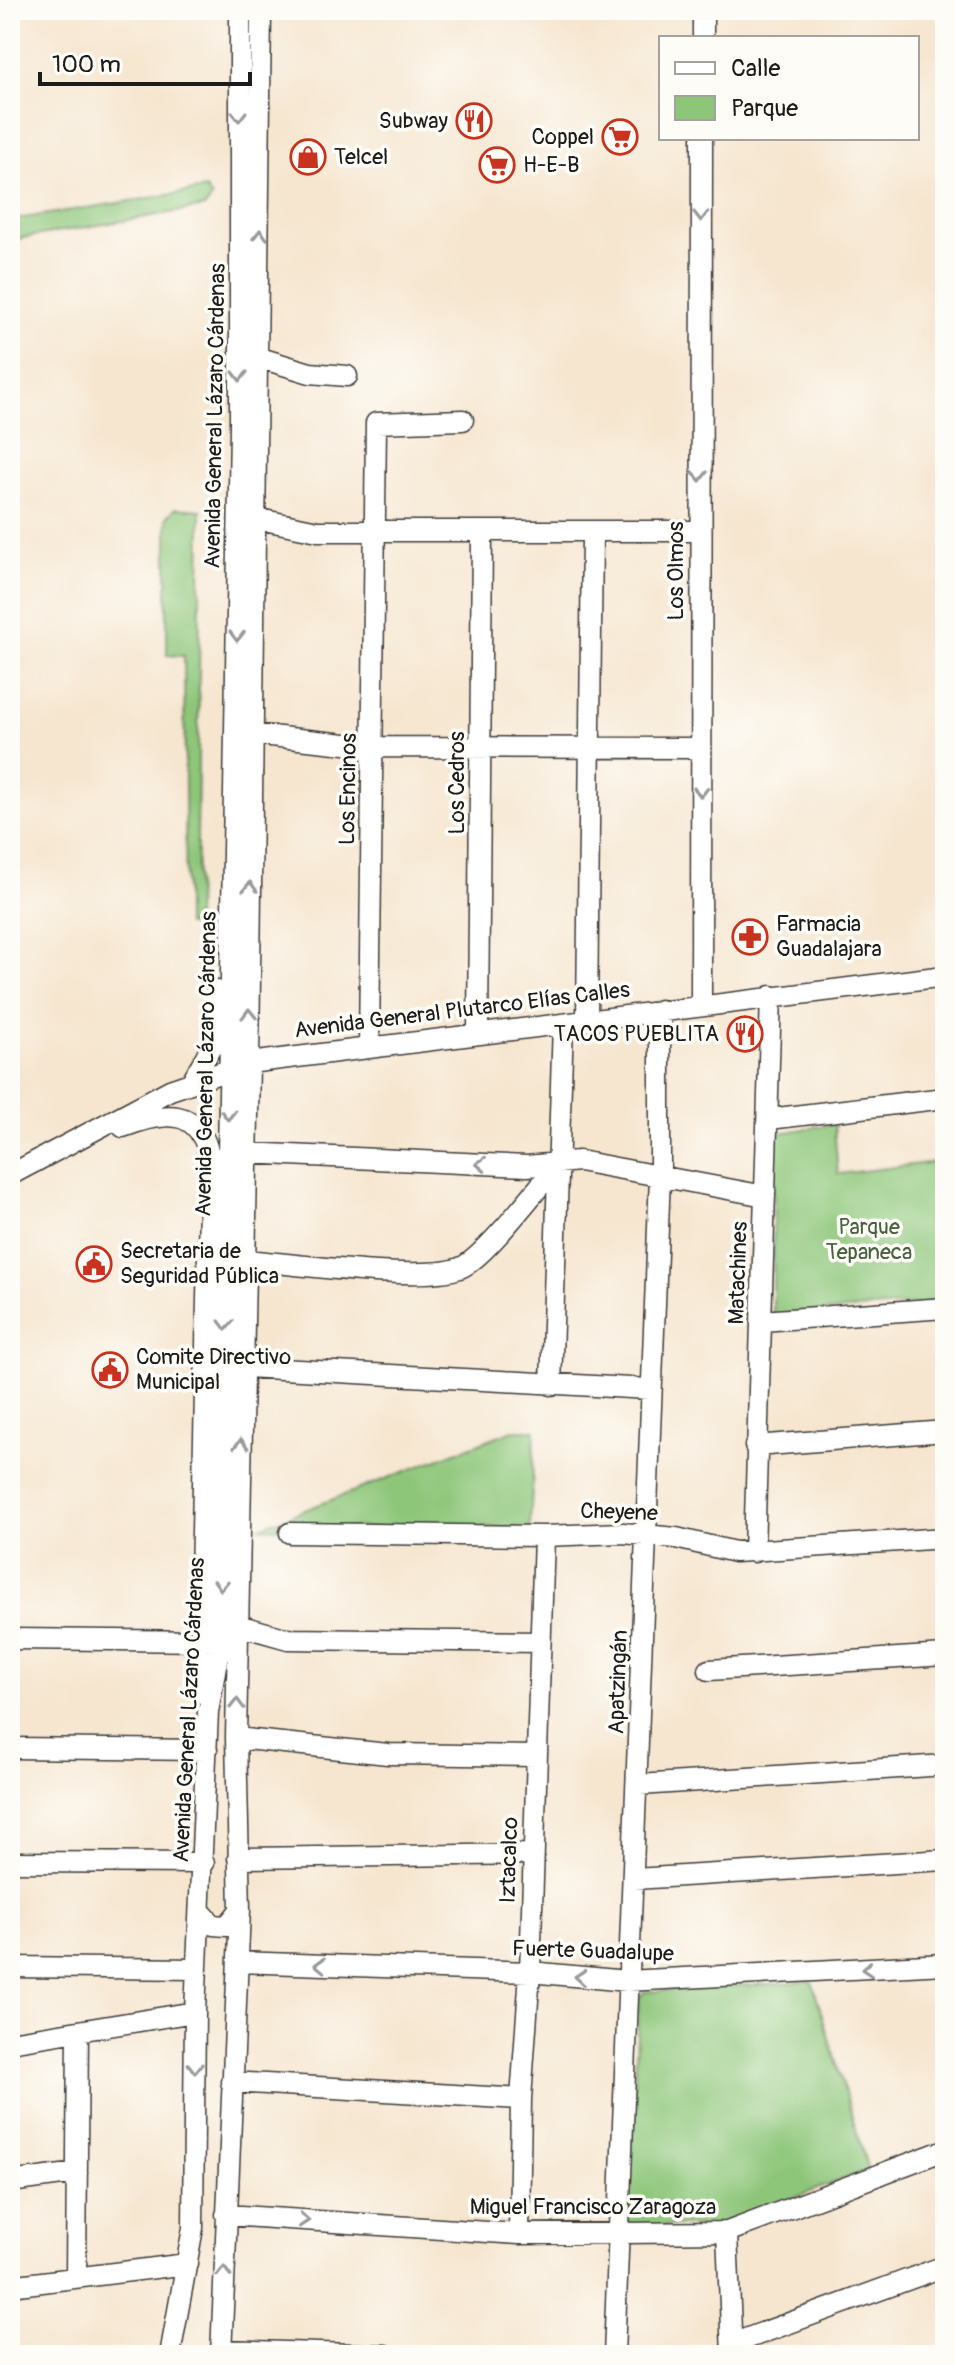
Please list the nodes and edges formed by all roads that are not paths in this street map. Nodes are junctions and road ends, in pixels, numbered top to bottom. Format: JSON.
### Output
{"nodes":[{"id":1,"x":240,"y":10,"type":"edge"},
{"id":2,"x":261,"y":10,"type":"edge"},
{"id":3,"x":703,"y":10,"type":"edge"},
{"id":4,"x":703,"y":36,"type":"edge"},
{"id":5,"x":702,"y":140,"type":"edge"},
{"id":6,"x":240,"y":254,"type":"junction"},
{"id":7,"x":258,"y":313,"type":"junction"},
{"id":8,"x":257,"y":357,"type":"junction"},
{"id":9,"x":347,"y":376,"type":"dead end"},
{"id":10,"x":463,"y":420,"type":"dead end"},
{"id":11,"x":254,"y":518,"type":"junction"},
{"id":12,"x":700,"y":531,"type":"junction"},
{"id":13,"x":375,"y":532,"type":"junction"},
{"id":14,"x":482,"y":533,"type":"junction"},
{"id":15,"x":592,"y":533,"type":"junction"},
{"id":16,"x":252,"y":734,"type":"junction"},
{"id":17,"x":482,"y":746,"type":"junction"},
{"id":18,"x":373,"y":747,"type":"junction"},
{"id":19,"x":592,"y":748,"type":"junction"},
{"id":20,"x":701,"y":748,"type":"junction"},
{"id":21,"x":233,"y":864,"type":"junction"},
{"id":22,"x":945,"y":976,"type":"edge"},
{"id":23,"x":771,"y":996,"type":"junction"},
{"id":24,"x":701,"y":1005,"type":"junction"},
{"id":25,"x":660,"y":1010,"type":"junction"},
{"id":26,"x":587,"y":1020,"type":"junction"},
{"id":27,"x":563,"y":1024,"type":"junction"},
{"id":28,"x":478,"y":1033,"type":"junction"},
{"id":29,"x":369,"y":1046,"type":"junction"},
{"id":30,"x":249,"y":1063,"type":"junction"},
{"id":31,"x":229,"y":1068,"type":"junction"},
{"id":32,"x":192,"y":1081,"type":"junction"},
{"id":33,"x":945,"y":1098,"type":"edge"},
{"id":34,"x":769,"y":1119,"type":"junction"},
{"id":35,"x":55,"y":1152,"type":"junction"},
{"id":36,"x":246,"y":1153,"type":"junction"},
{"id":37,"x":559,"y":1163,"type":"junction"},
{"id":38,"x":10,"y":1175,"type":"edge"},
{"id":39,"x":660,"y":1176,"type":"junction"},
{"id":40,"x":765,"y":1196,"type":"junction"},
{"id":41,"x":236,"y":1257,"type":"junction"},
{"id":42,"x":207,"y":1281,"type":"junction"},
{"id":43,"x":945,"y":1308,"type":"edge"},
{"id":44,"x":761,"y":1321,"type":"junction"},
{"id":45,"x":244,"y":1367,"type":"junction"},
{"id":46,"x":551,"y":1385,"type":"junction"},
{"id":47,"x":225,"y":1389,"type":"junction"},
{"id":48,"x":649,"y":1389,"type":"junction"},
{"id":49,"x":206,"y":1410,"type":"junction"},
{"id":50,"x":945,"y":1431,"type":"edge"},
{"id":51,"x":755,"y":1446,"type":"junction"},
{"id":52,"x":290,"y":1533,"type":"dead end"},
{"id":53,"x":544,"y":1536,"type":"junction"},
{"id":54,"x":646,"y":1536,"type":"junction"},
{"id":55,"x":945,"y":1538,"type":"edge"},
{"id":56,"x":754,"y":1552,"type":"junction"},
{"id":57,"x":238,"y":1625,"type":"junction"},
{"id":58,"x":10,"y":1639,"type":"edge"},
{"id":59,"x":211,"y":1641,"type":"junction"},
{"id":60,"x":540,"y":1642,"type":"junction"},
{"id":61,"x":945,"y":1655,"type":"edge"},
{"id":62,"x":709,"y":1670,"type":"dead end"},
{"id":63,"x":236,"y":1738,"type":"junction"},
{"id":64,"x":10,"y":1748,"type":"edge"},
{"id":65,"x":207,"y":1750,"type":"junction"},
{"id":66,"x":537,"y":1756,"type":"junction"},
{"id":67,"x":945,"y":1765,"type":"edge"},
{"id":68,"x":639,"y":1785,"type":"junction"},
{"id":69,"x":238,"y":1795,"type":"junction"},
{"id":70,"x":204,"y":1796,"type":"junction"},
{"id":71,"x":533,"y":1854,"type":"junction"},
{"id":72,"x":238,"y":1858,"type":"junction"},
{"id":73,"x":945,"y":1860,"type":"edge"},
{"id":74,"x":10,"y":1862,"type":"edge"},
{"id":75,"x":204,"y":1863,"type":"junction"},
{"id":76,"x":634,"y":1879,"type":"junction"},
{"id":77,"x":240,"y":1910,"type":"junction"},
{"id":78,"x":202,"y":1913,"type":"junction"},
{"id":79,"x":239,"y":1962,"type":"junction"},
{"id":80,"x":945,"y":1964,"type":"edge"},
{"id":81,"x":10,"y":1967,"type":"edge"},
{"id":82,"x":197,"y":1969,"type":"junction"},
{"id":83,"x":530,"y":1972,"type":"junction"},
{"id":84,"x":627,"y":1981,"type":"junction"},
{"id":85,"x":195,"y":2012,"type":"junction"},
{"id":86,"x":78,"y":2031,"type":"junction"},
{"id":87,"x":10,"y":2042,"type":"edge"},
{"id":88,"x":231,"y":2082,"type":"junction"},
{"id":89,"x":521,"y":2099,"type":"junction"},
{"id":90,"x":945,"y":2150,"type":"edge"},
{"id":91,"x":77,"y":2173,"type":"junction"},
{"id":92,"x":10,"y":2182,"type":"edge"},
{"id":93,"x":226,"y":2215,"type":"junction"},
{"id":94,"x":727,"y":2232,"type":"junction"},
{"id":95,"x":519,"y":2234,"type":"junction"},
{"id":96,"x":617,"y":2235,"type":"junction"},
{"id":97,"x":187,"y":2264,"type":"junction"},
{"id":98,"x":945,"y":2266,"type":"edge"},
{"id":99,"x":76,"y":2276,"type":"junction"},
{"id":100,"x":10,"y":2286,"type":"edge"},
{"id":101,"x":732,"y":2349,"type":"edge"},
{"id":102,"x":220,"y":2353,"type":"edge"},
{"id":103,"x":170,"y":2355,"type":"edge"},
{"id":104,"x":385,"y":2355,"type":"edge"},
{"id":105,"x":614,"y":2355,"type":"edge"}],
"edges":[{"from":1,"to":6,"type":"street","name":"Avenida General Lázaro Cárdenas","one_way":true},
{"from":7,"to":2,"type":"street","name":"Avenida General Lázaro Cárdenas","one_way":true},
{"from":3,"to":4,"type":"street"},
{"from":5,"to":12,"type":"street","name":"Los Olmos","one_way":true},
{"from":6,"to":7,"type":"street"},
{"from":6,"to":21,"type":"street","name":"Avenida General Lázaro Cárdenas","one_way":true},
{"from":7,"to":8,"type":"street","name":"Avenida General Lázaro Cárdenas"},
{"from":8,"to":9,"type":"street"},
{"from":8,"to":11,"type":"street","name":"Avenida General Lázaro Cárdenas"},
{"from":10,"to":13,"type":"street","name":"Los Encinos"},
{"from":11,"to":13,"type":"street"},
{"from":11,"to":16,"type":"street","name":"Avenida General Lázaro Cárdenas"},
{"from":12,"to":15,"type":"street"},
{"from":12,"to":20,"type":"street","name":"Los Olmos"},
{"from":13,"to":14,"type":"street"},
{"from":13,"to":18,"type":"street","name":"Los Encinos"},
{"from":14,"to":15,"type":"street"},
{"from":14,"to":17,"type":"street","name":"Los Cedros"},
{"from":15,"to":19,"type":"street"},
{"from":16,"to":18,"type":"street"},
{"from":30,"to":16,"type":"street","name":"Avenida General Lázaro Cárdenas","one_way":true},
{"from":17,"to":18,"type":"street"},
{"from":17,"to":19,"type":"street"},
{"from":17,"to":28,"type":"street","name":"Los Cedros"},
{"from":18,"to":29,"type":"street","name":"Los Encinos"},
{"from":19,"to":20,"type":"street"},
{"from":19,"to":26,"type":"street"},
{"from":20,"to":24,"type":"street","name":"Los Olmos","one_way":true},
{"from":21,"to":31,"type":"street","name":"Avenida General Lázaro Cárdenas"},
{"from":21,"to":32,"type":"street"},
{"from":22,"to":23,"type":"street","name":"Avenida General Plutarco Elías Calles"},
{"from":23,"to":24,"type":"street","name":"Avenida General Plutarco Elías Calles"},
{"from":23,"to":34,"type":"street","name":"Matachines"},
{"from":24,"to":25,"type":"street","name":"Avenida General Plutarco Elías Calles"},
{"from":25,"to":26,"type":"street","name":"Avenida General Plutarco Elías Calles"},
{"from":25,"to":39,"type":"street","name":"Apatzingán"},
{"from":26,"to":27,"type":"street","name":"Avenida General Plutarco Elías Calles"},
{"from":27,"to":28,"type":"street","name":"Avenida General Plutarco Elías Calles"},
{"from":27,"to":37,"type":"street"},
{"from":28,"to":29,"type":"street","name":"Avenida General Plutarco Elías Calles"},
{"from":29,"to":30,"type":"street","name":"Avenida General Plutarco Elías Calles"},
{"from":30,"to":31,"type":"street","name":"Avenida General Plutarco Elías Calles"},
{"from":30,"to":36,"type":"street","name":"Avenida General Lázaro Cárdenas"},
{"from":31,"to":32,"type":"street","name":"Avenida General Plutarco Elías Calles"},
{"from":31,"to":41,"type":"street","name":"Avenida General Lázaro Cárdenas","one_way":true},
{"from":32,"to":35,"type":"street","name":"Avenida General Plutarco Elías Calles"},
{"from":33,"to":34,"type":"street"},
{"from":34,"to":40,"type":"street","name":"Matachines"},
{"from":35,"to":38,"type":"street","name":"Avenida General Plutarco Elías Calles"},
{"from":35,"to":42,"type":"street"},
{"from":37,"to":36,"type":"street","one_way":true},
{"from":36,"to":41,"type":"street","name":"Avenida General Lázaro Cárdenas"},
{"from":37,"to":39,"type":"street"},
{"from":37,"to":41,"type":"street"},
{"from":37,"to":46,"type":"street"},
{"from":39,"to":40,"type":"street"},
{"from":39,"to":48,"type":"street","name":"Apatzingán"},
{"from":40,"to":44,"type":"street","name":"Matachines"},
{"from":41,"to":42,"type":"street"},
{"from":41,"to":45,"type":"street","name":"Avenida General Lázaro Cárdenas"},
{"from":41,"to":47,"type":"street","name":"Avenida General Lázaro Cárdenas","one_way":true},
{"from":42,"to":49,"type":"street"},
{"from":43,"to":44,"type":"street"},
{"from":44,"to":51,"type":"street","name":"Matachines"},
{"from":45,"to":46,"type":"street"},
{"from":57,"to":45,"type":"street","name":"Avenida General Lázaro Cárdenas","one_way":true},
{"from":46,"to":48,"type":"street"},
{"from":47,"to":49,"type":"street"},
{"from":47,"to":59,"type":"street","name":"Avenida General Lázaro Cárdenas","one_way":true},
{"from":48,"to":54,"type":"street","name":"Apatzingán"},
{"from":49,"to":59,"type":"street"},
{"from":50,"to":51,"type":"street"},
{"from":51,"to":56,"type":"street","name":"Matachines"},
{"from":52,"to":53,"type":"street","name":"Cheyene"},
{"from":53,"to":54,"type":"street","name":"Cheyene"},
{"from":53,"to":60,"type":"street","name":"Iztacalco"},
{"from":54,"to":56,"type":"street","name":"Cheyene"},
{"from":54,"to":68,"type":"street","name":"Apatzingán"},
{"from":55,"to":56,"type":"street","name":"Cheyene"},
{"from":57,"to":60,"type":"street"},
{"from":63,"to":57,"type":"street","name":"Avenida General Lázaro Cárdenas","one_way":true},
{"from":58,"to":59,"type":"street"},
{"from":59,"to":65,"type":"street","name":"Avenida General Lázaro Cárdenas"},
{"from":60,"to":66,"type":"street","name":"Iztacalco"},
{"from":61,"to":62,"type":"street"},
{"from":63,"to":66,"type":"street"},
{"from":63,"to":69,"type":"street","name":"Avenida General Lázaro Cárdenas"},
{"from":64,"to":65,"type":"street"},
{"from":65,"to":70,"type":"street","name":"Avenida General Lázaro Cárdenas"},
{"from":66,"to":71,"type":"street","name":"Iztacalco"},
{"from":67,"to":68,"type":"street"},
{"from":68,"to":76,"type":"street","name":"Apatzingán"},
{"from":69,"to":70,"type":"street"},
{"from":69,"to":72,"type":"street","name":"Avenida General Lázaro Cárdenas"},
{"from":70,"to":75,"type":"street","name":"Avenida General Lázaro Cárdenas"},
{"from":71,"to":72,"type":"street"},
{"from":71,"to":83,"type":"street","name":"Iztacalco"},
{"from":72,"to":77,"type":"street","name":"Avenida General Lázaro Cárdenas"},
{"from":73,"to":76,"type":"street"},
{"from":74,"to":75,"type":"street"},
{"from":75,"to":78,"type":"street","name":"Avenida General Lázaro Cárdenas"},
{"from":76,"to":84,"type":"street","name":"Apatzingán"},
{"from":77,"to":78,"type":"street"},
{"from":77,"to":79,"type":"street","name":"Avenida General Lázaro Cárdenas"},
{"from":78,"to":82,"type":"street","name":"Avenida General Lázaro Cárdenas"},
{"from":83,"to":79,"type":"street","name":"Fuerte Guadalupe","one_way":true},
{"from":79,"to":88,"type":"street","name":"Avenida General Lázaro Cárdenas"},
{"from":80,"to":84,"type":"street","name":"Fuerte Guadalupe","one_way":true},
{"from":81,"to":82,"type":"street"},
{"from":82,"to":85,"type":"street","name":"Avenida General Lázaro Cárdenas"},
{"from":84,"to":83,"type":"street","name":"Fuerte Guadalupe","one_way":true},
{"from":83,"to":89,"type":"street","name":"Iztacalco"},
{"from":84,"to":96,"type":"street","name":"Apatzingán"},
{"from":85,"to":86,"type":"street"},
{"from":85,"to":97,"type":"street","name":"Avenida General Lázaro Cárdenas","one_way":true},
{"from":86,"to":87,"type":"street"},
{"from":86,"to":91,"type":"street"},
{"from":88,"to":89,"type":"street"},
{"from":88,"to":93,"type":"street","name":"Avenida General Lázaro Cárdenas"},
{"from":89,"to":95,"type":"street","name":"Iztacalco"},
{"from":90,"to":94,"type":"street","name":"Miguel Francisco Zaragoza"},
{"from":91,"to":92,"type":"street"},
{"from":91,"to":99,"type":"street"},
{"from":93,"to":95,"type":"street","name":"Miguel Francisco Zaragoza","one_way":true},
{"from":102,"to":93,"type":"street","name":"Avenida General Lázaro Cárdenas","one_way":true},
{"from":94,"to":96,"type":"street","name":"Miguel Francisco Zaragoza"},
{"from":94,"to":101,"type":"street"},
{"from":95,"to":96,"type":"street","name":"Miguel Francisco Zaragoza"},
{"from":96,"to":105,"type":"street","name":"Apatzingán"},
{"from":97,"to":99,"type":"street"},
{"from":97,"to":103,"type":"street","name":"Avenida General Lázaro Cárdenas"},
{"from":98,"to":101,"type":"street"},
{"from":99,"to":100,"type":"street"},
{"from":102,"to":104,"type":"street"}]}
